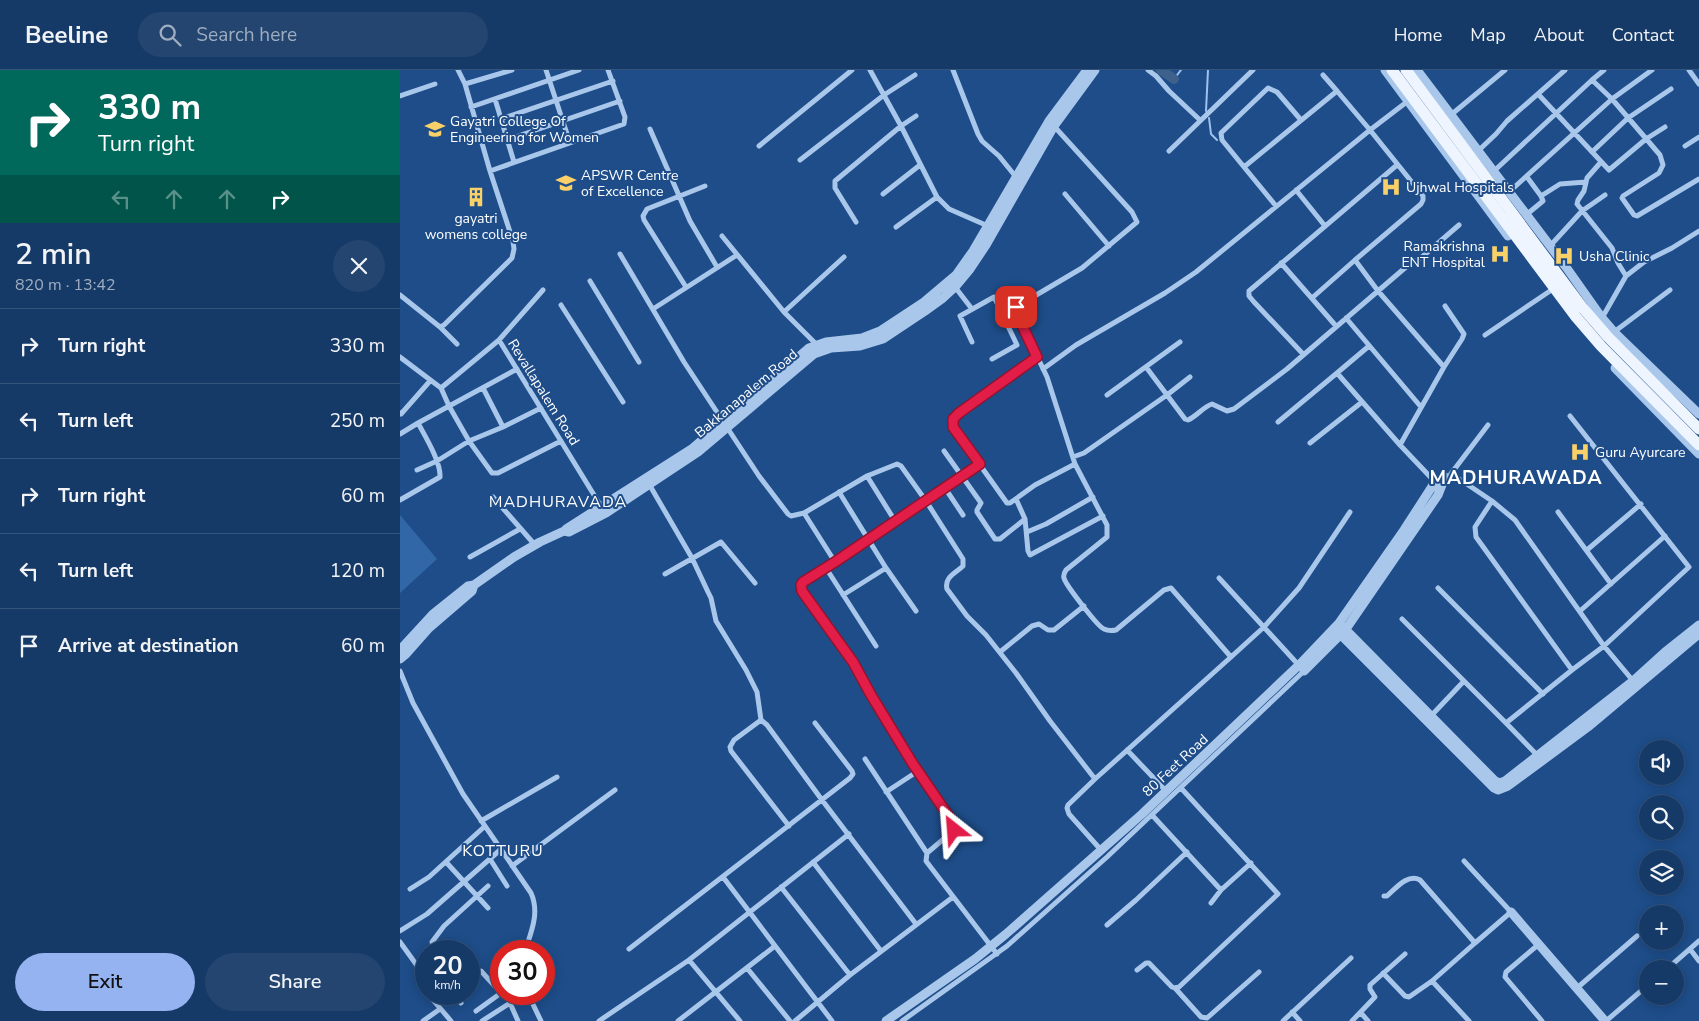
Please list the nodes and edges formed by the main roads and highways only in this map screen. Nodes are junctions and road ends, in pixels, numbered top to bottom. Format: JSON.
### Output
{"nodes":[{"id":1,"x":1392,"y":70,"type":"edge"},
{"id":2,"x":1406,"y":70,"type":"edge"},
{"id":3,"x":1699,"y":429,"type":"edge"},
{"id":4,"x":1699,"y":445,"type":"edge"}],
"edges":[{"from":1,"to":4,"type":"main road"},
{"from":2,"to":3,"type":"main road"}]}
